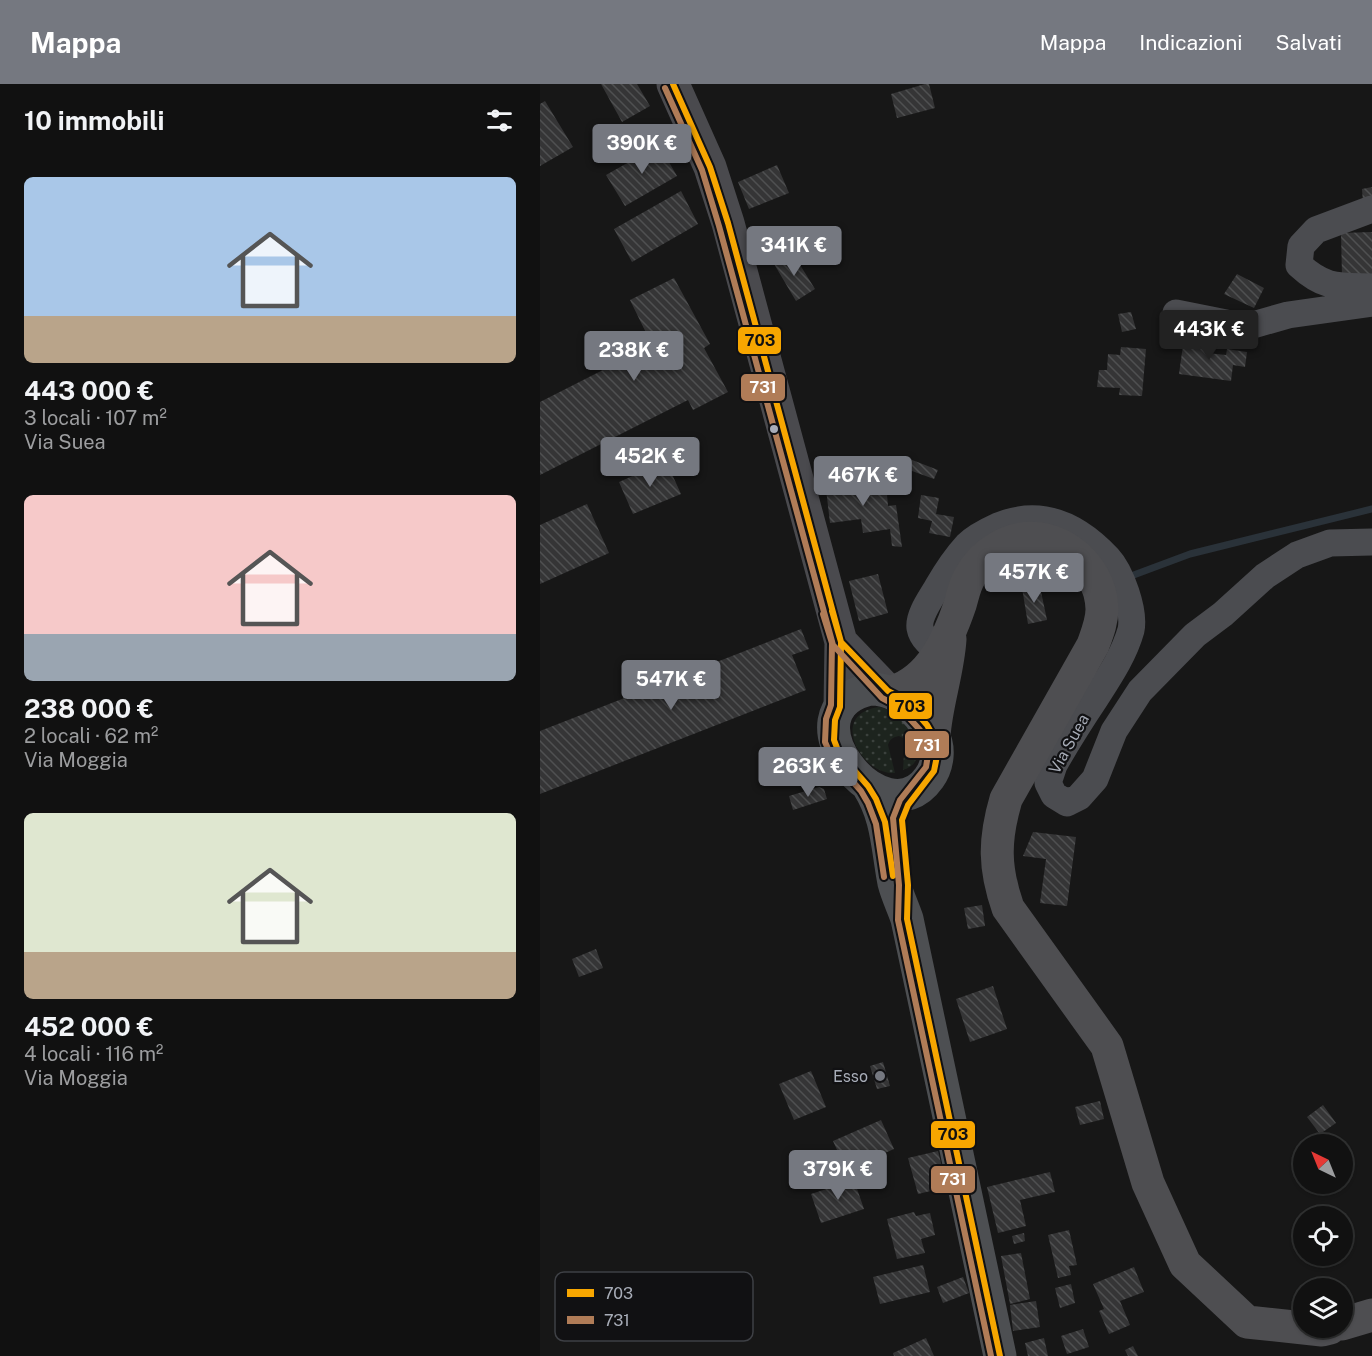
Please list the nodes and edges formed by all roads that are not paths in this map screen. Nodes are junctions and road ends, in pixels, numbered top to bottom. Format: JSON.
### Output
{"nodes":[{"id":1,"x":673,"y":84,"type":"edge"},
{"id":2,"x":1372,"y":209,"type":"edge"},
{"id":3,"x":1372,"y":287,"type":"edge"},
{"id":4,"x":1372,"y":303,"type":"edge"},
{"id":5,"x":1176,"y":314,"type":"dead end"},
{"id":6,"x":1372,"y":542,"type":"edge"},
{"id":7,"x":841,"y":642,"type":"junction"},
{"id":8,"x":945,"y":643,"type":"junction"},
{"id":9,"x":890,"y":691,"type":"junction"},
{"id":10,"x":840,"y":707,"type":"junction"},
{"id":11,"x":934,"y":736,"type":"junction"},
{"id":12,"x":868,"y":786,"type":"junction"},
{"id":13,"x":919,"y":788,"type":"junction"},
{"id":14,"x":907,"y":919,"type":"junction"},
{"id":15,"x":1372,"y":1315,"type":"edge"},
{"id":16,"x":1353,"y":1321,"type":"edge"},
{"id":17,"x":1293,"y":1327,"type":"edge"},
{"id":18,"x":1000,"y":1356,"type":"edge"}],
"edges":[{"from":1,"to":7,"type":"main road"},
{"from":2,"to":3,"type":"street"},
{"from":4,"to":5,"type":"street"},
{"from":6,"to":8,"type":"street","name":"Via Suea"},
{"from":7,"to":9,"type":"main road"},
{"from":7,"to":10,"type":"main road"},
{"from":8,"to":9,"type":"highway"},
{"from":8,"to":11,"type":"highway"},
{"from":8,"to":17,"type":"highway"},
{"from":9,"to":10,"type":"main road"},
{"from":9,"to":11,"type":"main road"},
{"from":10,"to":12,"type":"main road"},
{"from":11,"to":13,"type":"main road"},
{"from":12,"to":13,"type":"main road"},
{"from":12,"to":14,"type":"main road"},
{"from":13,"to":14,"type":"main road"},
{"from":14,"to":18,"type":"main road"},
{"from":15,"to":16,"type":"highway"}]}
